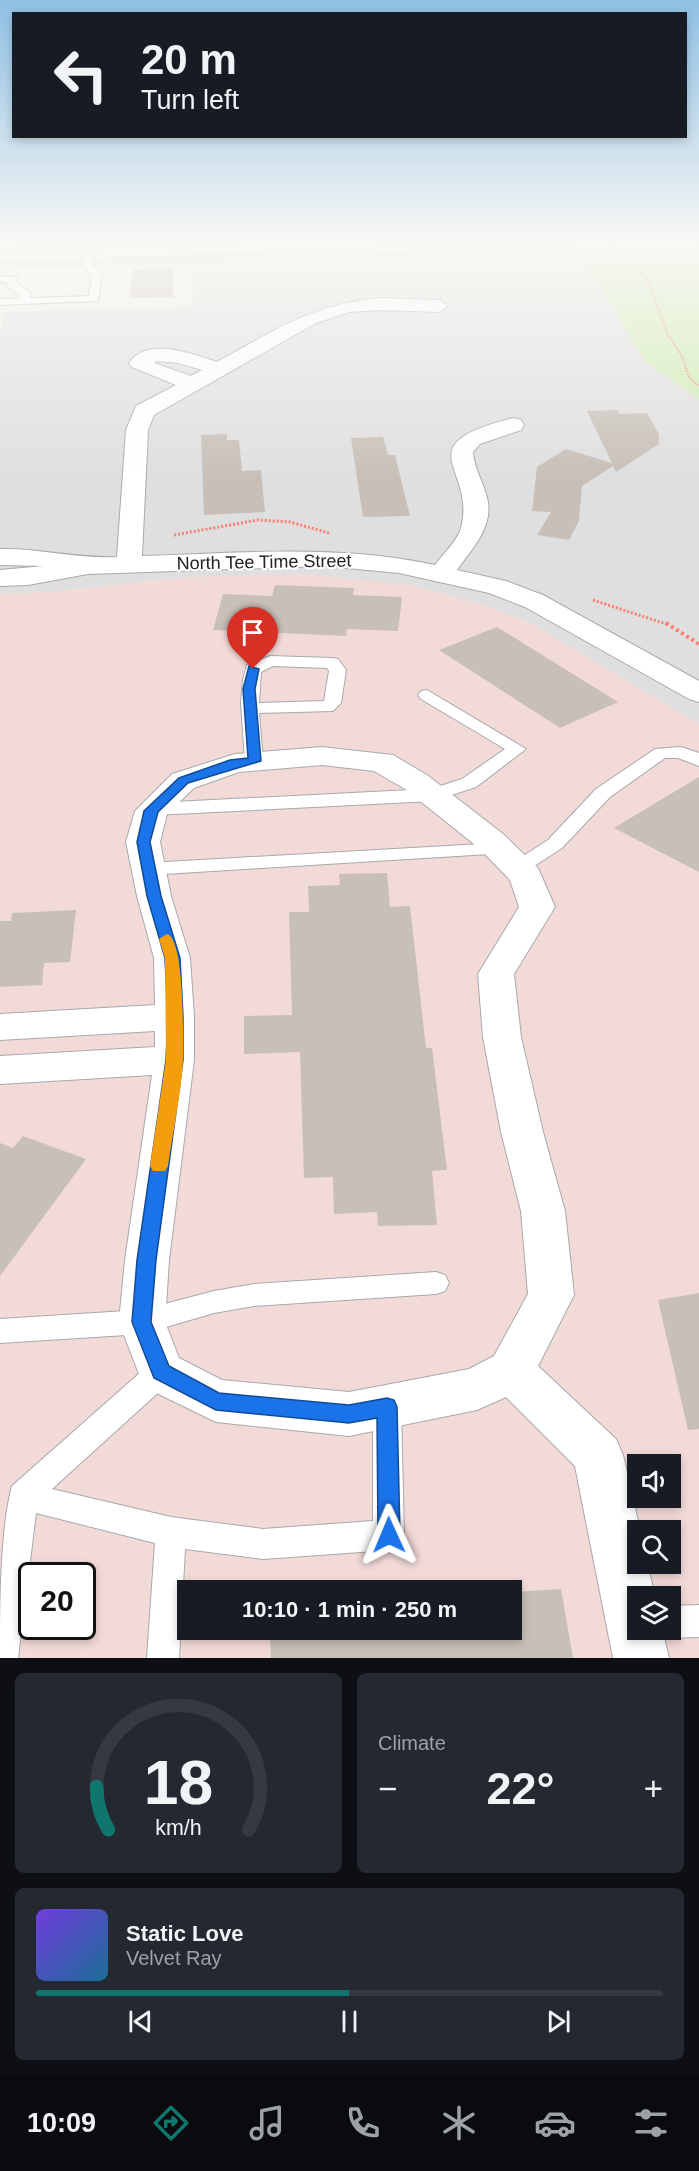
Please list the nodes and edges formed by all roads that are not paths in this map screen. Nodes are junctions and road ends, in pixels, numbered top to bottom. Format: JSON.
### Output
{"nodes":[{"id":1,"x":303,"y":322,"type":"edge"},
{"id":2,"x":218,"y":369,"type":"junction"},
{"id":3,"x":192,"y":383,"type":"junction"},
{"id":4,"x":513,"y":425,"type":"dead end"},
{"id":5,"x":0,"y":557,"type":"edge"},
{"id":6,"x":129,"y":565,"type":"junction"},
{"id":7,"x":88,"y":566,"type":"junction"},
{"id":8,"x":441,"y":575,"type":"junction"},
{"id":9,"x":0,"y":578,"type":"edge"},
{"id":10,"x":699,"y":693,"type":"edge"},
{"id":11,"x":427,"y":695,"type":"dead end"},
{"id":12,"x":251,"y":708,"type":"junction"},
{"id":13,"x":699,"y":760,"type":"edge"},
{"id":14,"x":254,"y":761,"type":"junction"},
{"id":15,"x":433,"y":795,"type":"junction"},
{"id":16,"x":154,"y":808,"type":"junction"},
{"id":17,"x":508,"y":858,"type":"junction"},
{"id":18,"x":148,"y":869,"type":"junction"},
{"id":19,"x":176,"y":1017,"type":"junction"},
{"id":20,"x":0,"y":1027,"type":"edge"},
{"id":21,"x":174,"y":1060,"type":"junction"},
{"id":22,"x":0,"y":1070,"type":"edge"},
{"id":23,"x":436,"y":1283,"type":"dead end"},
{"id":24,"x":142,"y":1322,"type":"junction"},
{"id":25,"x":0,"y":1331,"type":"edge"},
{"id":26,"x":512,"y":1371,"type":"junction"},
{"id":27,"x":161,"y":1372,"type":"junction"},
{"id":28,"x":387,"y":1407,"type":"junction"},
{"id":29,"x":23,"y":1496,"type":"junction"},
{"id":30,"x":171,"y":1532,"type":"junction"},
{"id":31,"x":634,"y":1586,"type":"edge"},
{"id":32,"x":699,"y":1621,"type":"edge"},
{"id":33,"x":681,"y":1625,"type":"edge"},
{"id":34,"x":2,"y":1658,"type":"edge"},
{"id":35,"x":163,"y":1658,"type":"edge"}],
"edges":[{"from":1,"to":2,"type":"street"},
{"from":2,"to":3,"type":"street"},
{"from":2,"to":3,"type":"street"},
{"from":3,"to":6,"type":"street"},
{"from":4,"to":8,"type":"street"},
{"from":5,"to":7,"type":"street","name":"North Tee Time Street"},
{"from":6,"to":7,"type":"street","name":"North Tee Time Street"},
{"from":6,"to":8,"type":"street","name":"North Tee Time Street"},
{"from":7,"to":9,"type":"street","name":"North Tee Time Street"},
{"from":8,"to":10,"type":"street","name":"North Tee Time Street"},
{"from":11,"to":15,"type":"lane"},
{"from":12,"to":12,"type":"lane"},
{"from":12,"to":14,"type":"lane"},
{"from":13,"to":17,"type":"lane"},
{"from":14,"to":15,"type":"street"},
{"from":14,"to":16,"type":"street"},
{"from":15,"to":16,"type":"lane"},
{"from":15,"to":17,"type":"street"},
{"from":16,"to":18,"type":"street"},
{"from":17,"to":18,"type":"lane"},
{"from":17,"to":26,"type":"street"},
{"from":18,"to":19,"type":"street"},
{"from":19,"to":20,"type":"street"},
{"from":19,"to":21,"type":"street"},
{"from":21,"to":22,"type":"street"},
{"from":21,"to":24,"type":"street"},
{"from":23,"to":24,"type":"lane"},
{"from":24,"to":25,"type":"lane"},
{"from":24,"to":27,"type":"street"},
{"from":26,"to":28,"type":"street"},
{"from":26,"to":31,"type":"street"},
{"from":27,"to":28,"type":"street"},
{"from":27,"to":29,"type":"lane"},
{"from":28,"to":30,"type":"lane"},
{"from":29,"to":30,"type":"lane"},
{"from":29,"to":34,"type":"lane"},
{"from":30,"to":35,"type":"lane"},
{"from":32,"to":33,"type":"lane"}]}
